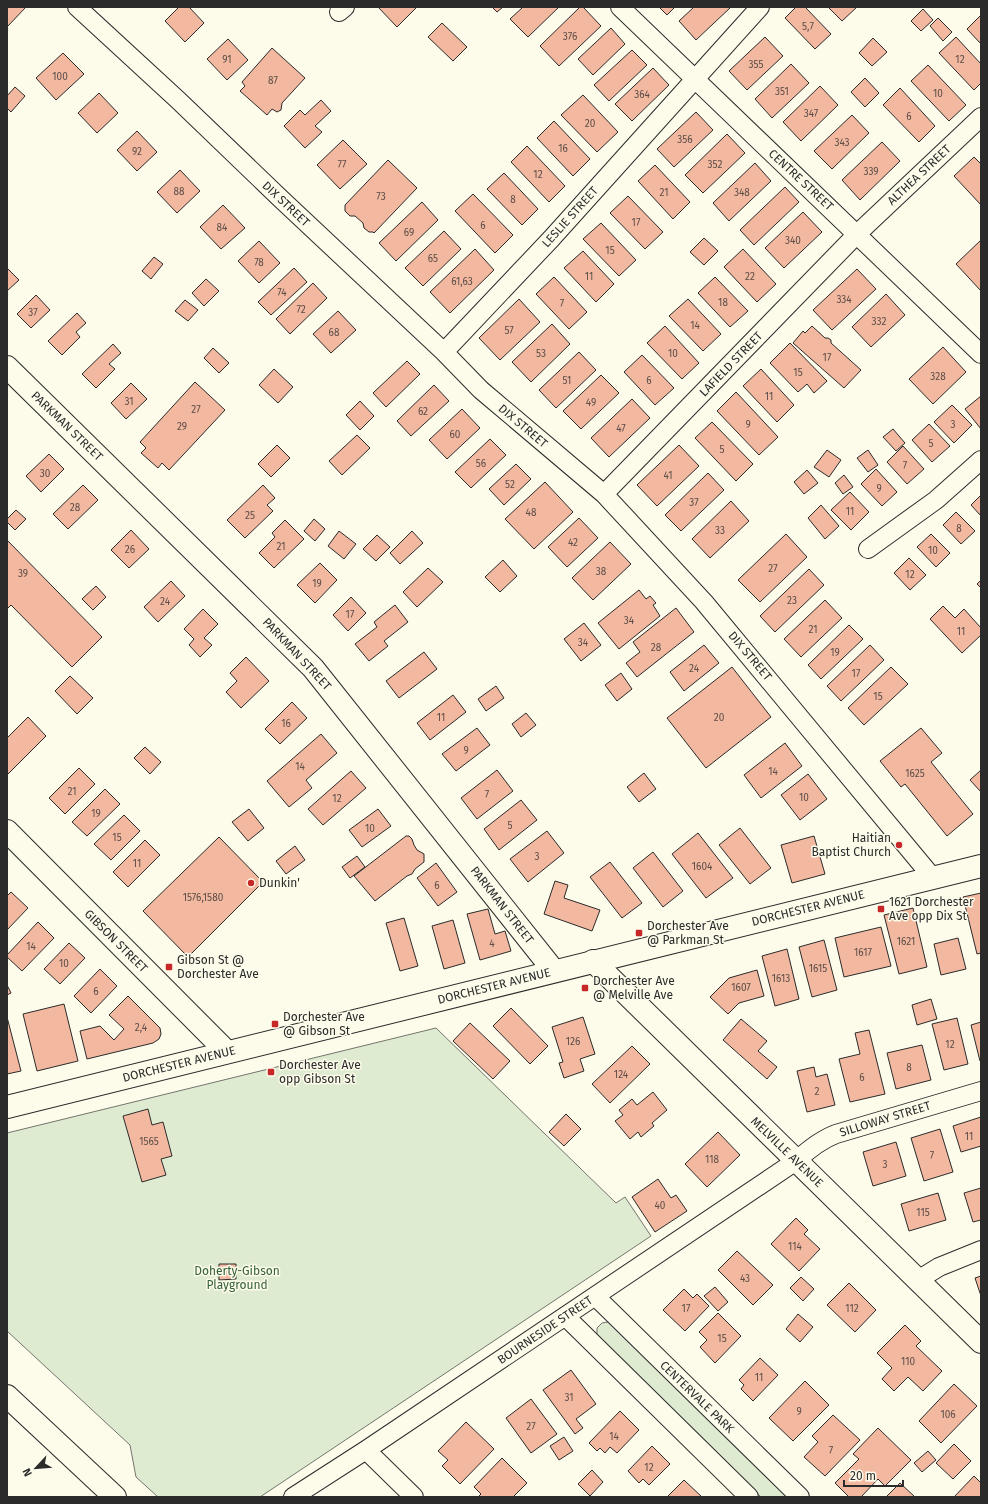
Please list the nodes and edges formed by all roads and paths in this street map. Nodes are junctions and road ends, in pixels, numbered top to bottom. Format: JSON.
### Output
{"nodes":[{"id":1,"x":77,"y":7,"type":"edge"},
{"id":2,"x":620,"y":7,"type":"edge"},
{"id":3,"x":760,"y":7,"type":"edge"},
{"id":4,"x":694,"y":79,"type":"junction"},
{"id":5,"x":981,"y":117,"type":"edge"},
{"id":6,"x":857,"y":234,"type":"junction"},
{"id":7,"x":444,"y":352,"type":"junction"},
{"id":8,"x":981,"y":354,"type":"edge"},
{"id":9,"x":7,"y":367,"type":"edge"},
{"id":10,"x":981,"y":460,"type":"edge"},
{"id":11,"x":604,"y":494,"type":"junction"},
{"id":12,"x":868,"y":550,"type":"dead end"},
{"id":13,"x":7,"y":831,"type":"edge"},
{"id":14,"x":981,"y":866,"type":"edge"},
{"id":15,"x":933,"y":878,"type":"junction"},
{"id":16,"x":593,"y":961,"type":"junction"},
{"id":17,"x":554,"y":971,"type":"junction"},
{"id":18,"x":226,"y":1052,"type":"junction"},
{"id":19,"x":981,"y":1091,"type":"edge"},
{"id":20,"x":7,"y":1107,"type":"edge"},
{"id":21,"x":796,"y":1161,"type":"junction"},
{"id":22,"x":981,"y":1250,"type":"edge"},
{"id":23,"x":918,"y":1280,"type":"junction"},
{"id":24,"x":595,"y":1296,"type":"junction"},
{"id":25,"x":565,"y":1316,"type":"junction"},
{"id":26,"x":981,"y":1342,"type":"edge"},
{"id":27,"x":7,"y":1396,"type":"edge"},
{"id":28,"x":366,"y":1450,"type":"junction"},
{"id":29,"x":111,"y":1495,"type":"edge"},
{"id":30,"x":293,"y":1497,"type":"edge"},
{"id":31,"x":414,"y":1497,"type":"edge"},
{"id":32,"x":749,"y":1497,"type":"edge"},
{"id":33,"x":800,"y":1497,"type":"edge"}],
"edges":[{"from":1,"to":7,"type":"street","name":"DIX STREET"},
{"from":2,"to":4,"type":"street","name":"CENTRE STREET"},
{"from":3,"to":4,"type":"street","name":"LESLIE STREET"},
{"from":4,"to":6,"type":"street","name":"CENTRE STREET"},
{"from":4,"to":7,"type":"street","name":"LESLIE STREET"},
{"from":5,"to":6,"type":"street","name":"ALTHEA STREET"},
{"from":6,"to":8,"type":"street","name":"CENTRE STREET"},
{"from":6,"to":11,"type":"street","name":"LAFIELD STREET"},
{"from":7,"to":11,"type":"street","name":"DIX STREET"},
{"from":9,"to":17,"type":"street","name":"PARKMAN STREET"},
{"from":10,"to":12,"type":"street"},
{"from":11,"to":15,"type":"street","name":"DIX STREET"},
{"from":13,"to":18,"type":"street","name":"GIBSON STREET"},
{"from":14,"to":15,"type":"street","name":"DORCHESTER AVENUE"},
{"from":15,"to":16,"type":"street","name":"DORCHESTER AVENUE"},
{"from":16,"to":17,"type":"street","name":"DORCHESTER AVENUE"},
{"from":16,"to":21,"type":"street","name":"MELVILLE AVENUE"},
{"from":17,"to":18,"type":"street","name":"DORCHESTER AVENUE"},
{"from":18,"to":20,"type":"street","name":"DORCHESTER AVENUE"},
{"from":19,"to":21,"type":"street","name":"SILLOWAY STREET"},
{"from":21,"to":23,"type":"street","name":"MELVILLE AVENUE"},
{"from":21,"to":24,"type":"street","name":"BOURNESIDE STREET"},
{"from":22,"to":23,"type":"street"},
{"from":23,"to":26,"type":"street","name":"MELVILLE AVENUE"},
{"from":24,"to":25,"type":"street","name":"BOURNESIDE STREET"},
{"from":24,"to":33,"type":"street","name":"CENTERVALE PARK"},
{"from":25,"to":28,"type":"street","name":"BOURNESIDE STREET"},
{"from":25,"to":32,"type":"street"},
{"from":27,"to":29,"type":"street"},
{"from":28,"to":30,"type":"street","name":"BOURNESIDE STREET"},
{"from":28,"to":31,"type":"street"}]}
